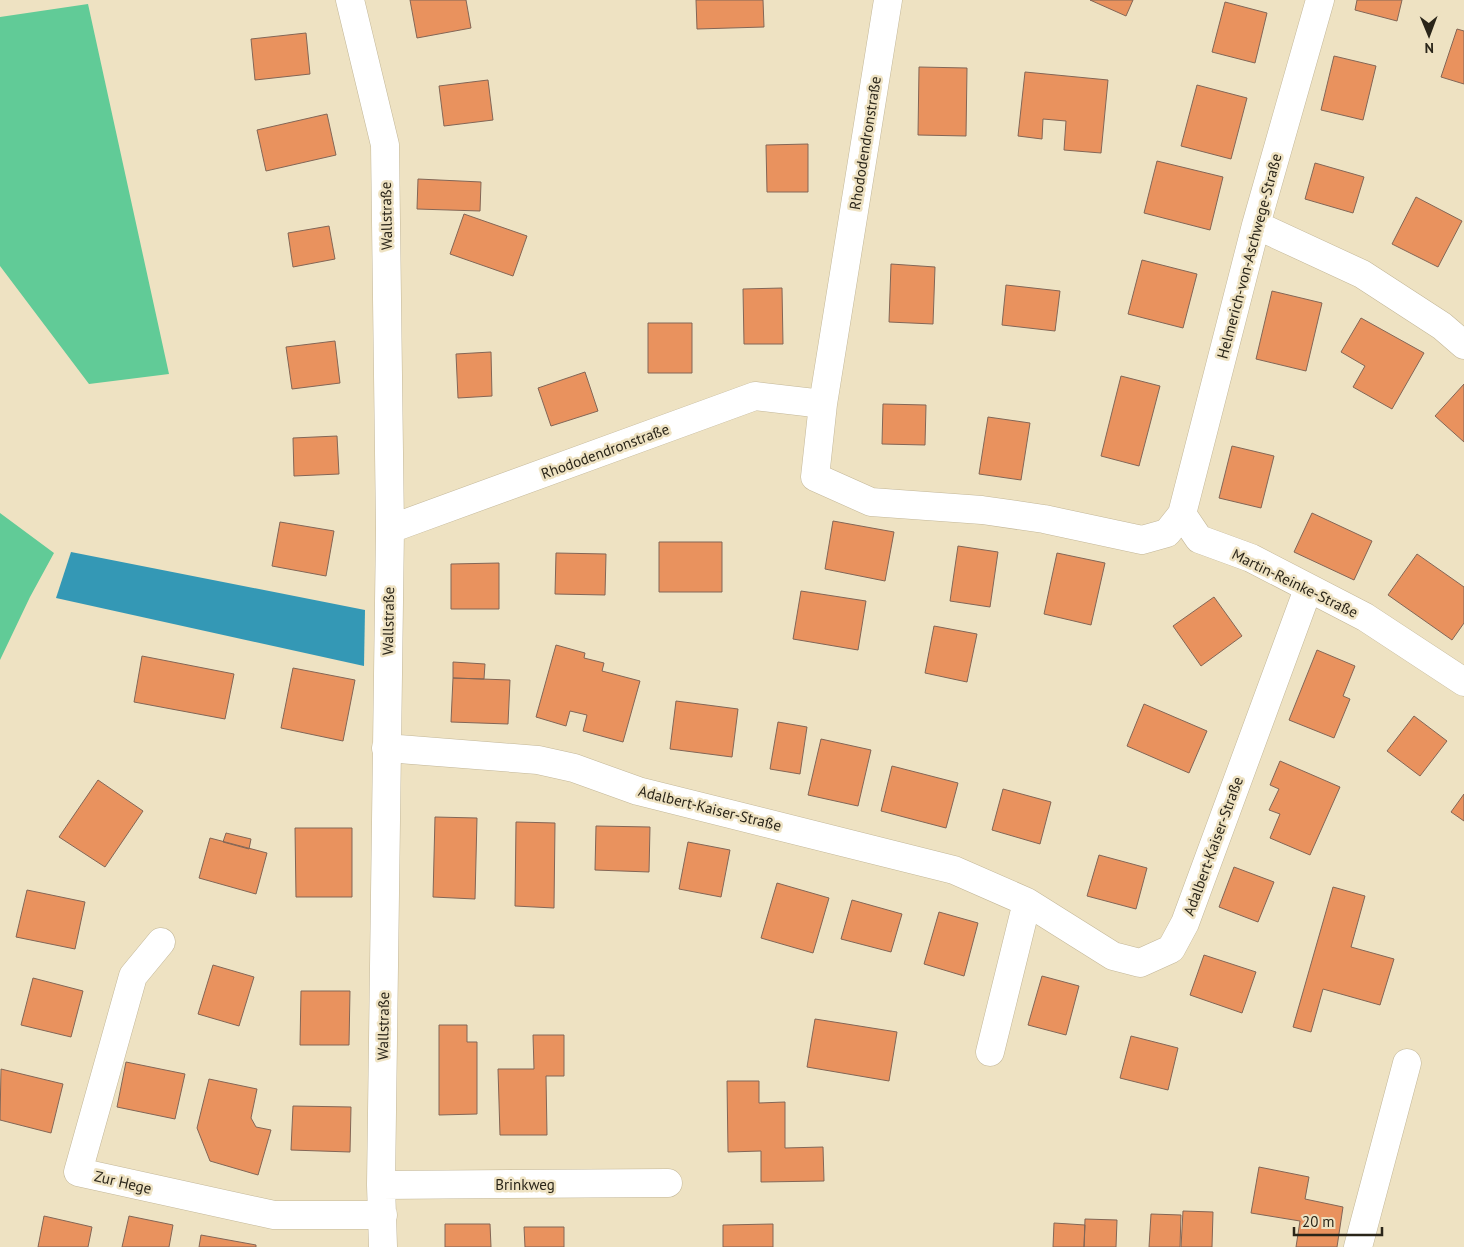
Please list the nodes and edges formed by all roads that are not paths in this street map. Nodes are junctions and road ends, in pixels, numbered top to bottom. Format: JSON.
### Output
{"nodes":[{"id":1,"x":350,"y":0,"type":"edge"},
{"id":2,"x":888,"y":0,"type":"edge"},
{"id":3,"x":1320,"y":0,"type":"edge"},
{"id":4,"x":1256,"y":225,"type":"junction"},
{"id":5,"x":1464,"y":345,"type":"edge"},
{"id":6,"x":823,"y":404,"type":"junction"},
{"id":7,"x":1182,"y":514,"type":"junction"},
{"id":8,"x":390,"y":529,"type":"junction"},
{"id":9,"x":1308,"y":589,"type":"junction"},
{"id":10,"x":1464,"y":682,"type":"edge"},
{"id":11,"x":386,"y":748,"type":"junction"},
{"id":12,"x":1028,"y":902,"type":"junction"},
{"id":13,"x":161,"y":942,"type":"dead end"},
{"id":14,"x":990,"y":1052,"type":"dead end"},
{"id":15,"x":1407,"y":1063,"type":"dead end"},
{"id":16,"x":668,"y":1183,"type":"dead end"},
{"id":17,"x":381,"y":1185,"type":"junction"},
{"id":18,"x":382,"y":1215,"type":"junction"},
{"id":19,"x":383,"y":1247,"type":"edge"},
{"id":20,"x":1358,"y":1247,"type":"edge"}],
"edges":[{"from":1,"to":8,"type":"street","name":"Wallstraße"},
{"from":2,"to":6,"type":"street","name":"Rhododendronstraße"},
{"from":3,"to":4,"type":"street","name":"Helmerich-von-Aschwege-Straße"},
{"from":4,"to":5,"type":"street"},
{"from":4,"to":7,"type":"street","name":"Helmerich-von-Aschwege-Straße"},
{"from":6,"to":7,"type":"street","name":"Rhododendronstraße"},
{"from":6,"to":8,"type":"street","name":"Rhododendronstraße"},
{"from":7,"to":9,"type":"street","name":"Martin-Reinke-Straße"},
{"from":8,"to":11,"type":"street","name":"Wallstraße"},
{"from":9,"to":10,"type":"street","name":"Martin-Reinke-Straße"},
{"from":9,"to":12,"type":"street","name":"Adalbert-Kaiser-Straße"},
{"from":11,"to":12,"type":"street","name":"Adalbert-Kaiser-Straße"},
{"from":11,"to":17,"type":"street","name":"Wallstraße"},
{"from":12,"to":14,"type":"street"},
{"from":13,"to":18,"type":"street","name":"Zur Hege"},
{"from":15,"to":20,"type":"street"},
{"from":16,"to":17,"type":"street","name":"Brinkweg"},
{"from":17,"to":18,"type":"street","name":"Wallstraße"},
{"from":18,"to":19,"type":"street","name":"Wallstraße"}]}
